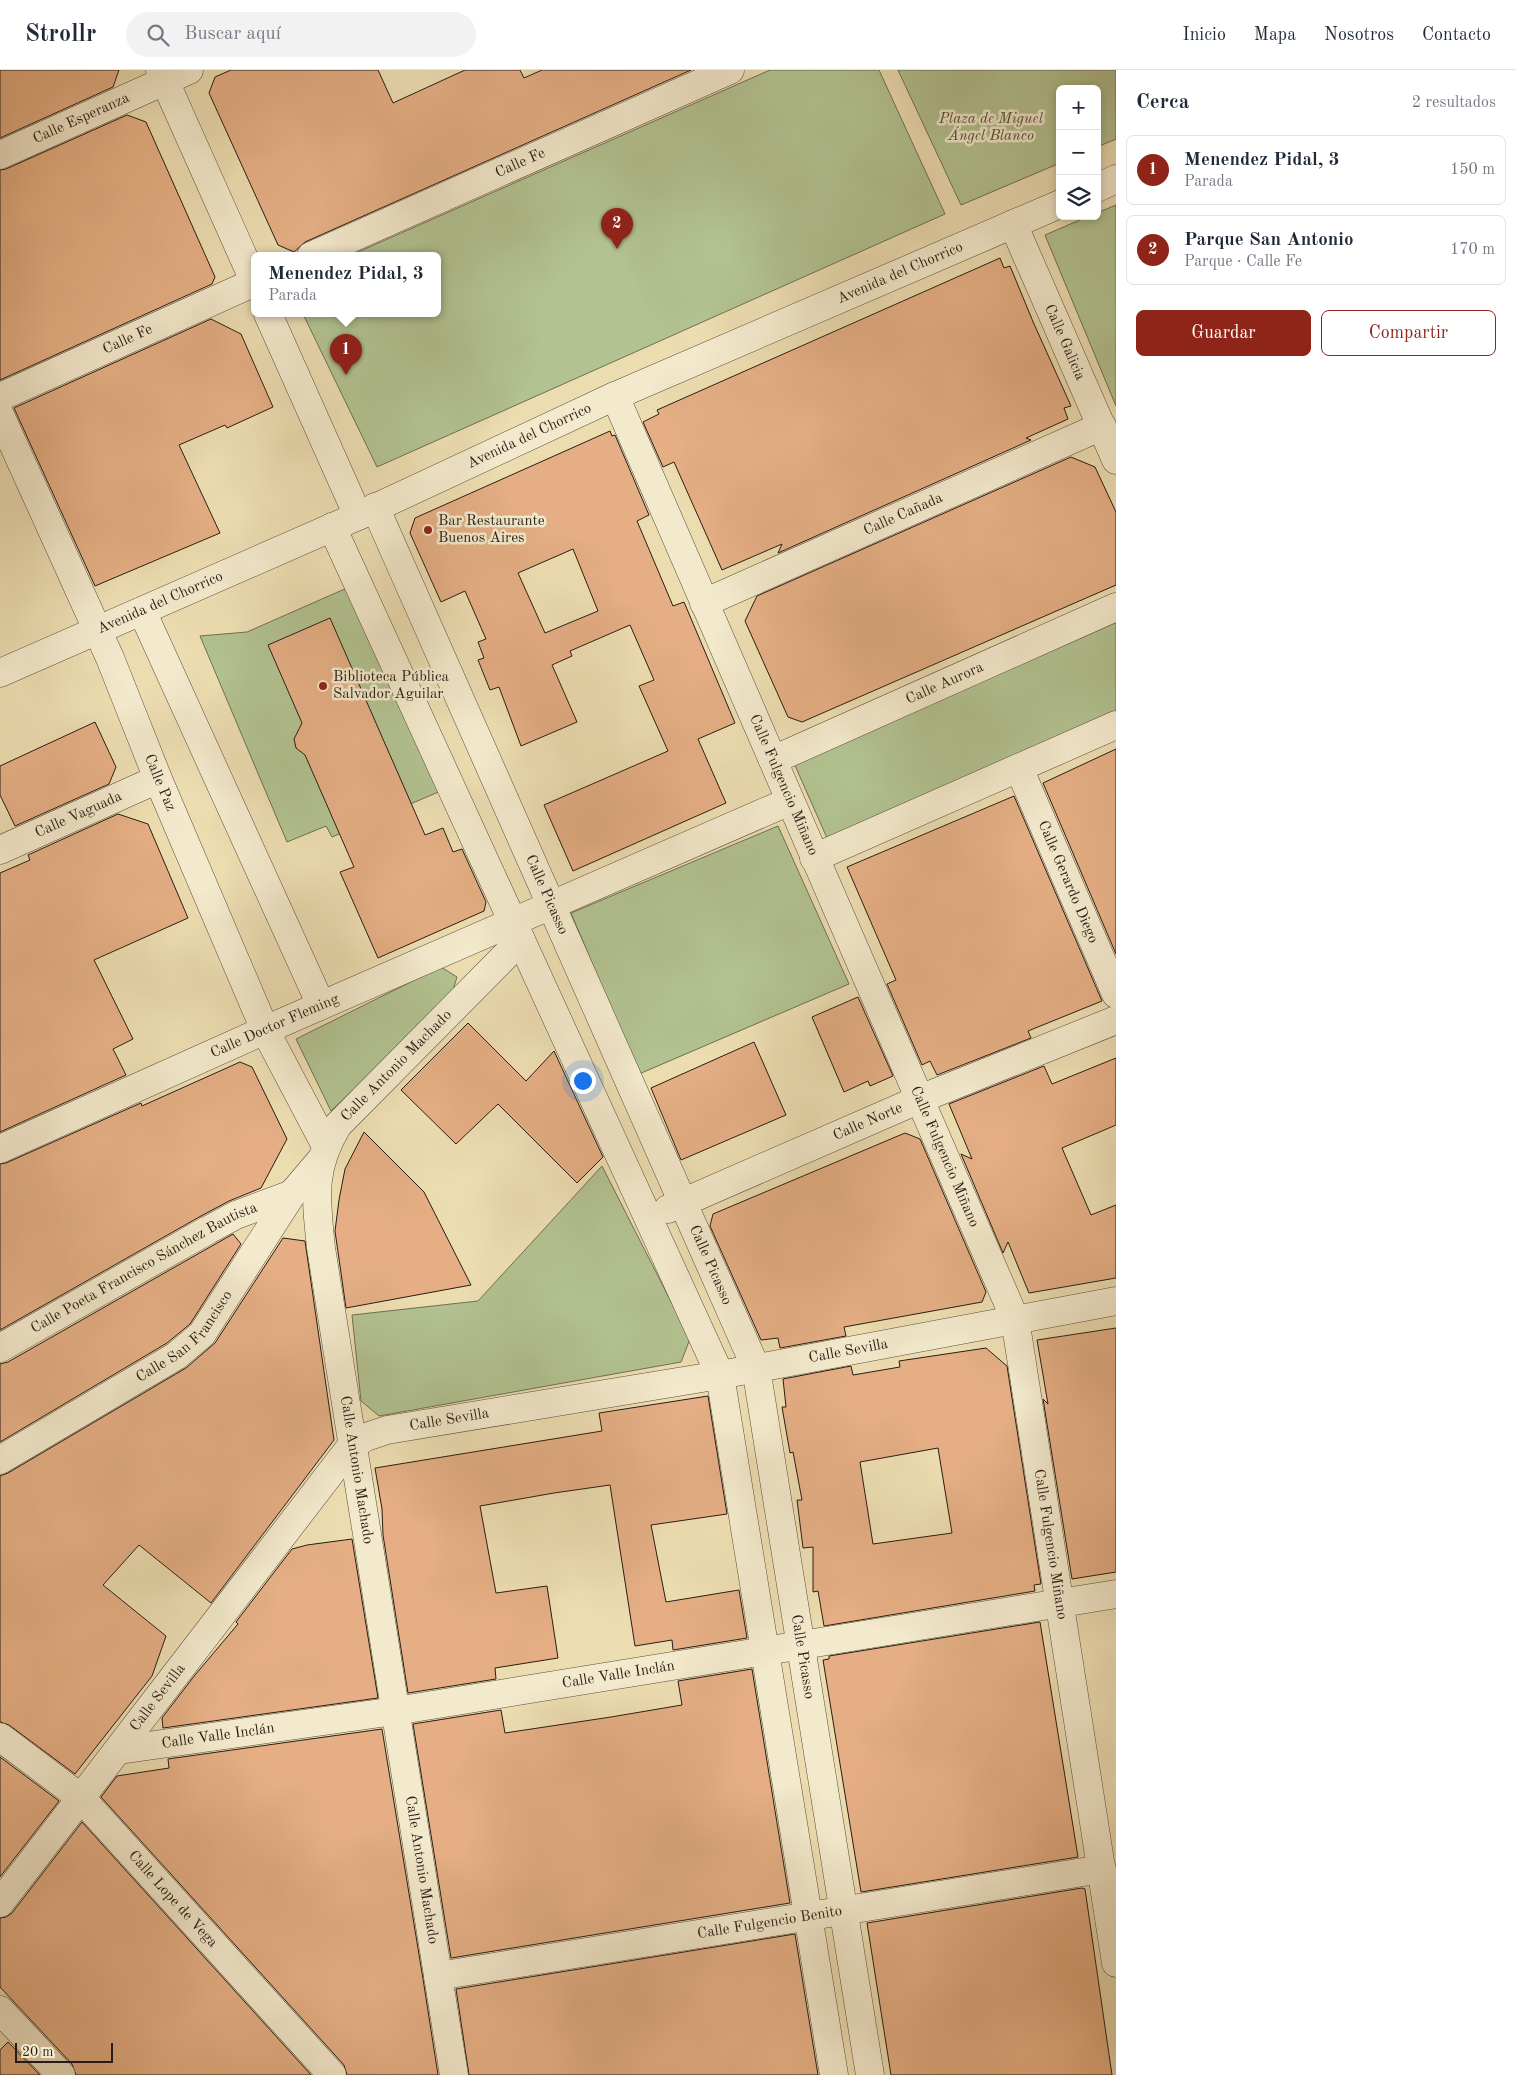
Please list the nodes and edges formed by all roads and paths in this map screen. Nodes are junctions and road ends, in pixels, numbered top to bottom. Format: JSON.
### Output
{"nodes":[{"id":1,"x":189,"y":70,"type":"edge"},
{"id":2,"x":730,"y":70,"type":"edge"},
{"id":3,"x":162,"y":76,"type":"edge"},
{"id":4,"x":0,"y":155,"type":"edge"},
{"id":5,"x":1116,"y":180,"type":"edge"},
{"id":6,"x":1101,"y":186,"type":"edge"},
{"id":7,"x":1056,"y":206,"type":"edge"},
{"id":8,"x":1013,"y":224,"type":"junction"},
{"id":9,"x":320,"y":252,"type":"edge"},
{"id":10,"x":251,"y":273,"type":"edge"},
{"id":11,"x":251,"y":284,"type":"edge"},
{"id":12,"x":269,"y":317,"type":"edge"},
{"id":13,"x":0,"y":396,"type":"edge"},
{"id":14,"x":615,"y":396,"type":"junction"},
{"id":15,"x":0,"y":416,"type":"edge"},
{"id":16,"x":1102,"y":426,"type":"junction"},
{"id":17,"x":1116,"y":460,"type":"edge"},
{"id":18,"x":366,"y":512,"type":"junction"},
{"id":19,"x":332,"y":527,"type":"junction"},
{"id":20,"x":704,"y":603,"type":"junction"},
{"id":21,"x":1116,"y":607,"type":"edge"},
{"id":22,"x":142,"y":611,"type":"junction"},
{"id":23,"x":98,"y":630,"type":"junction"},
{"id":24,"x":0,"y":673,"type":"edge"},
{"id":25,"x":1116,"y":725,"type":"edge"},
{"id":26,"x":772,"y":760,"type":"junction"},
{"id":27,"x":1019,"y":768,"type":"junction"},
{"id":28,"x":158,"y":779,"type":"junction"},
{"id":29,"x":790,"y":801,"type":"junction"},
{"id":30,"x":0,"y":850,"type":"edge"},
{"id":31,"x":814,"y":858,"type":"junction"},
{"id":32,"x":551,"y":905,"type":"junction"},
{"id":33,"x":517,"y":931,"type":"junction"},
{"id":34,"x":1116,"y":994,"type":"edge"},
{"id":35,"x":321,"y":1005,"type":"junction"},
{"id":36,"x":1116,"y":1020,"type":"edge"},
{"id":37,"x":265,"y":1030,"type":"junction"},
{"id":38,"x":920,"y":1099,"type":"junction"},
{"id":39,"x":0,"y":1149,"type":"edge"},
{"id":40,"x":323,"y":1154,"type":"junction"},
{"id":41,"x":292,"y":1194,"type":"junction"},
{"id":42,"x":683,"y":1202,"type":"junction"},
{"id":43,"x":648,"y":1218,"type":"junction"},
{"id":44,"x":1116,"y":1301,"type":"edge"},
{"id":45,"x":1015,"y":1319,"type":"junction"},
{"id":46,"x":0,"y":1348,"type":"edge"},
{"id":47,"x":756,"y":1368,"type":"junction"},
{"id":48,"x":720,"y":1374,"type":"junction"},
{"id":49,"x":352,"y":1444,"type":"junction"},
{"id":50,"x":0,"y":1460,"type":"edge"},
{"id":51,"x":1116,"y":1594,"type":"edge"},
{"id":52,"x":1059,"y":1603,"type":"junction"},
{"id":53,"x":801,"y":1645,"type":"junction"},
{"id":54,"x":765,"y":1651,"type":"junction"},
{"id":55,"x":395,"y":1712,"type":"junction"},
{"id":56,"x":0,"y":1738,"type":"edge"},
{"id":57,"x":119,"y":1750,"type":"junction"},
{"id":58,"x":80,"y":1798,"type":"junction"},
{"id":59,"x":1102,"y":1869,"type":"junction"},
{"id":60,"x":0,"y":1903,"type":"edge"},
{"id":61,"x":844,"y":1911,"type":"junction"},
{"id":62,"x":808,"y":1916,"type":"junction"},
{"id":63,"x":1116,"y":1963,"type":"edge"},
{"id":64,"x":438,"y":1976,"type":"junction"},
{"id":65,"x":0,"y":2010,"type":"edge"},
{"id":66,"x":61,"y":2075,"type":"edge"},
{"id":67,"x":332,"y":2075,"type":"edge"},
{"id":68,"x":454,"y":2075,"type":"edge"},
{"id":69,"x":834,"y":2075,"type":"edge"},
{"id":70,"x":870,"y":2075,"type":"edge"}],
"edges":[{"from":1,"to":3,"type":"street","name":"Calle Esperanza"},
{"from":2,"to":9,"type":"street","name":"Calle Fe"},
{"from":3,"to":4,"type":"street","name":"Calle Esperanza"},
{"from":3,"to":10,"type":"street"},
{"from":5,"to":6,"type":"street"},
{"from":7,"to":8,"type":"street","name":"Avenida del Chorrico"},
{"from":8,"to":14,"type":"street","name":"Avenida del Chorrico"},
{"from":8,"to":16,"type":"street","name":"Calle Galicia"},
{"from":11,"to":13,"type":"street","name":"Calle Fe"},
{"from":12,"to":18,"type":"street","name":"Calle Picasso"},
{"from":14,"to":18,"type":"street","name":"Avenida del Chorrico"},
{"from":14,"to":20,"type":"street","name":"Calle Fulgencio Miñano"},
{"from":15,"to":23,"type":"street","name":"Calle Paz"},
{"from":16,"to":17,"type":"street","name":"Calle Galicia"},
{"from":16,"to":20,"type":"street","name":"Calle Cañada"},
{"from":18,"to":19,"type":"street","name":"Avenida del Chorrico"},
{"from":18,"to":32,"type":"street","name":"Calle Picasso"},
{"from":19,"to":22,"type":"street","name":"Avenida del Chorrico"},
{"from":19,"to":33,"type":"street"},
{"from":20,"to":26,"type":"street","name":"Calle Fulgencio Miñano"},
{"from":21,"to":26,"type":"street","name":"Calle Aurora"},
{"from":22,"to":23,"type":"street","name":"Avenida del Chorrico"},
{"from":22,"to":35,"type":"street"},
{"from":23,"to":24,"type":"street","name":"Avenida del Chorrico"},
{"from":23,"to":28,"type":"street","name":"Calle Paz"},
{"from":25,"to":27,"type":"street"},
{"from":26,"to":29,"type":"street","name":"Calle Fulgencio Miñano"},
{"from":27,"to":31,"type":"street"},
{"from":27,"to":34,"type":"street","name":"Calle Gerardo Diego"},
{"from":28,"to":30,"type":"street","name":"Calle Vaguada"},
{"from":28,"to":37,"type":"street","name":"Calle Paz"},
{"from":29,"to":31,"type":"street","name":"Calle Fulgencio Miñano"},
{"from":29,"to":32,"type":"street"},
{"from":31,"to":38,"type":"street","name":"Calle Fulgencio Miñano"},
{"from":32,"to":33,"type":"street","name":"Calle Doctor Fleming"},
{"from":32,"to":42,"type":"street","name":"Calle Picasso"},
{"from":33,"to":35,"type":"street","name":"Calle Doctor Fleming"},
{"from":33,"to":40,"type":"street","name":"Calle Antonio Machado"},
{"from":33,"to":43,"type":"street"},
{"from":35,"to":37,"type":"street","name":"Calle Doctor Fleming"},
{"from":36,"to":38,"type":"street","name":"Calle Norte"},
{"from":37,"to":39,"type":"street","name":"Calle Doctor Fleming"},
{"from":37,"to":40,"type":"street","name":"Calle Paz"},
{"from":38,"to":42,"type":"street","name":"Calle Norte"},
{"from":38,"to":45,"type":"street","name":"Calle Fulgencio Miñano"},
{"from":40,"to":41,"type":"street","name":"Calle San Francisco"},
{"from":40,"to":49,"type":"street","name":"Calle Antonio Machado"},
{"from":41,"to":46,"type":"street","name":"Calle Poeta Francisco Sánchez Bautista"},
{"from":41,"to":50,"type":"street","name":"Calle San Francisco"},
{"from":42,"to":43,"type":"street","name":"Calle Norte"},
{"from":42,"to":47,"type":"street","name":"Calle Picasso"},
{"from":43,"to":48,"type":"street"},
{"from":44,"to":45,"type":"street","name":"Calle Sevilla"},
{"from":45,"to":47,"type":"street","name":"Calle Sevilla"},
{"from":45,"to":52,"type":"street","name":"Calle Fulgencio Miñano"},
{"from":47,"to":48,"type":"street","name":"Calle Sevilla"},
{"from":47,"to":53,"type":"street","name":"Calle Picasso"},
{"from":48,"to":49,"type":"street","name":"Calle Sevilla"},
{"from":48,"to":54,"type":"street"},
{"from":49,"to":55,"type":"street","name":"Calle Antonio Machado"},
{"from":49,"to":57,"type":"street","name":"Calle Sevilla"},
{"from":51,"to":52,"type":"street","name":"Calle Valle Inclán"},
{"from":52,"to":53,"type":"street","name":"Calle Valle Inclán"},
{"from":52,"to":59,"type":"street","name":"Calle Fulgencio Miñano"},
{"from":53,"to":54,"type":"street","name":"Calle Valle Inclán"},
{"from":53,"to":61,"type":"street","name":"Calle Picasso"},
{"from":54,"to":55,"type":"street","name":"Calle Valle Inclán"},
{"from":54,"to":62,"type":"street"},
{"from":55,"to":57,"type":"street","name":"Calle Valle Inclán"},
{"from":55,"to":64,"type":"street","name":"Calle Antonio Machado"},
{"from":56,"to":58,"type":"street","name":"Calle Lope de Vega"},
{"from":57,"to":58,"type":"street","name":"Calle Sevilla"},
{"from":58,"to":60,"type":"street","name":"Calle Sevilla"},
{"from":58,"to":67,"type":"street","name":"Calle Lope de Vega"},
{"from":59,"to":61,"type":"street","name":"Calle Fulgencio Benito"},
{"from":59,"to":63,"type":"street","name":"Calle Fulgencio Miñano"},
{"from":61,"to":62,"type":"street","name":"Calle Fulgencio Benito"},
{"from":61,"to":70,"type":"street","name":"Calle Picasso"},
{"from":62,"to":64,"type":"street","name":"Calle Fulgencio Benito"},
{"from":62,"to":69,"type":"street"},
{"from":64,"to":68,"type":"street","name":"Calle Antonio Machado"},
{"from":65,"to":66,"type":"street"}]}
